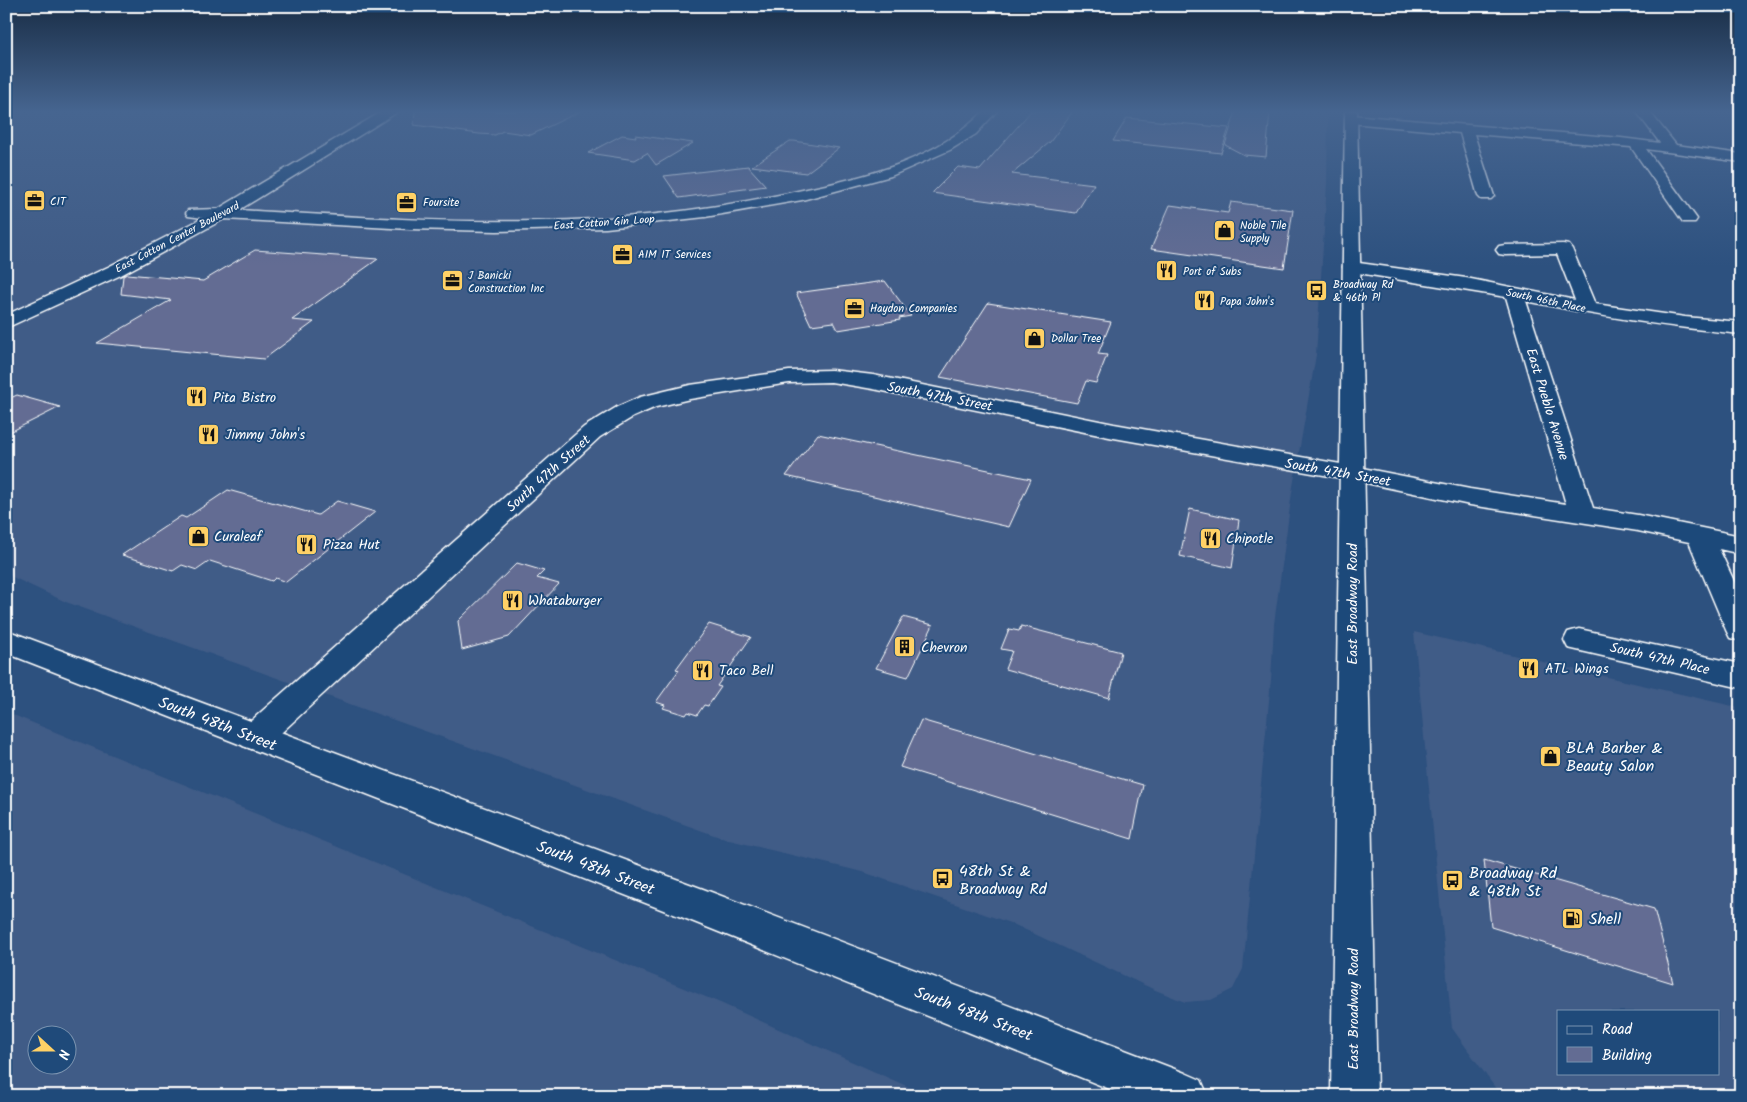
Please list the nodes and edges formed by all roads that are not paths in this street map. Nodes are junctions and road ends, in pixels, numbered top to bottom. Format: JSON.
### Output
{"nodes":[{"id":1,"x":282,"y":162,"type":"edge"},
{"id":2,"x":305,"y":162,"type":"edge"},
{"id":3,"x":914,"y":162,"type":"edge"},
{"id":4,"x":1351,"y":162,"type":"edge"},
{"id":5,"x":1480,"y":162,"type":"edge"},
{"id":6,"x":1648,"y":162,"type":"edge"},
{"id":7,"x":1486,"y":196,"type":"dead end"},
{"id":8,"x":194,"y":213,"type":"junction"},
{"id":9,"x":222,"y":214,"type":"junction"},
{"id":10,"x":1689,"y":219,"type":"dead end"},
{"id":11,"x":1505,"y":250,"type":"dead end"},
{"id":12,"x":1352,"y":267,"type":"junction"},
{"id":13,"x":32,"y":293,"type":"dead end"},
{"id":14,"x":1514,"y":293,"type":"junction"},
{"id":15,"x":1588,"y":308,"type":"junction"},
{"id":16,"x":6,"y":322,"type":"edge"},
{"id":17,"x":1741,"y":328,"type":"edge"},
{"id":18,"x":1352,"y":473,"type":"junction"},
{"id":19,"x":1582,"y":514,"type":"junction"},
{"id":20,"x":1700,"y":536,"type":"junction"},
{"id":21,"x":1741,"y":545,"type":"edge"},
{"id":22,"x":1741,"y":630,"type":"edge"},
{"id":23,"x":1579,"y":640,"type":"dead end"},
{"id":24,"x":6,"y":641,"type":"edge"},
{"id":25,"x":1741,"y":676,"type":"edge"},
{"id":26,"x":255,"y":737,"type":"junction"},
{"id":27,"x":1185,"y":1096,"type":"edge"},
{"id":28,"x":1354,"y":1096,"type":"edge"}],
"edges":[{"from":1,"to":8,"type":"street","name":"East Cotton Center Boulevard"},
{"from":2,"to":9,"type":"street","name":"East Cotton Center Boulevard"},
{"from":3,"to":9,"type":"street","name":"East Cotton Gin Loop"},
{"from":4,"to":12,"type":"street","name":"East Broadway Road"},
{"from":5,"to":7,"type":"street"},
{"from":6,"to":10,"type":"street"},
{"from":8,"to":9,"type":"street","name":"East Cotton Gin Loop"},
{"from":8,"to":13,"type":"street","name":"East Cotton Center Boulevard"},
{"from":9,"to":16,"type":"street","name":"East Cotton Center Boulevard"},
{"from":11,"to":15,"type":"street"},
{"from":12,"to":14,"type":"street","name":"South 46th Place"},
{"from":12,"to":18,"type":"street","name":"East Broadway Road"},
{"from":14,"to":15,"type":"street","name":"South 46th Place"},
{"from":14,"to":19,"type":"street","name":"East Pueblo Avenue"},
{"from":15,"to":17,"type":"street","name":"South 46th Place"},
{"from":18,"to":19,"type":"street","name":"South 47th Street"},
{"from":18,"to":26,"type":"street","name":"South 47th Street"},
{"from":18,"to":28,"type":"street","name":"East Broadway Road"},
{"from":19,"to":20,"type":"street","name":"South 47th Street"},
{"from":20,"to":21,"type":"street","name":"South 47th Street"},
{"from":20,"to":22,"type":"street"},
{"from":23,"to":25,"type":"street","name":"South 47th Place"},
{"from":24,"to":26,"type":"street","name":"South 48th Street"},
{"from":26,"to":27,"type":"street","name":"South 48th Street"}]}
